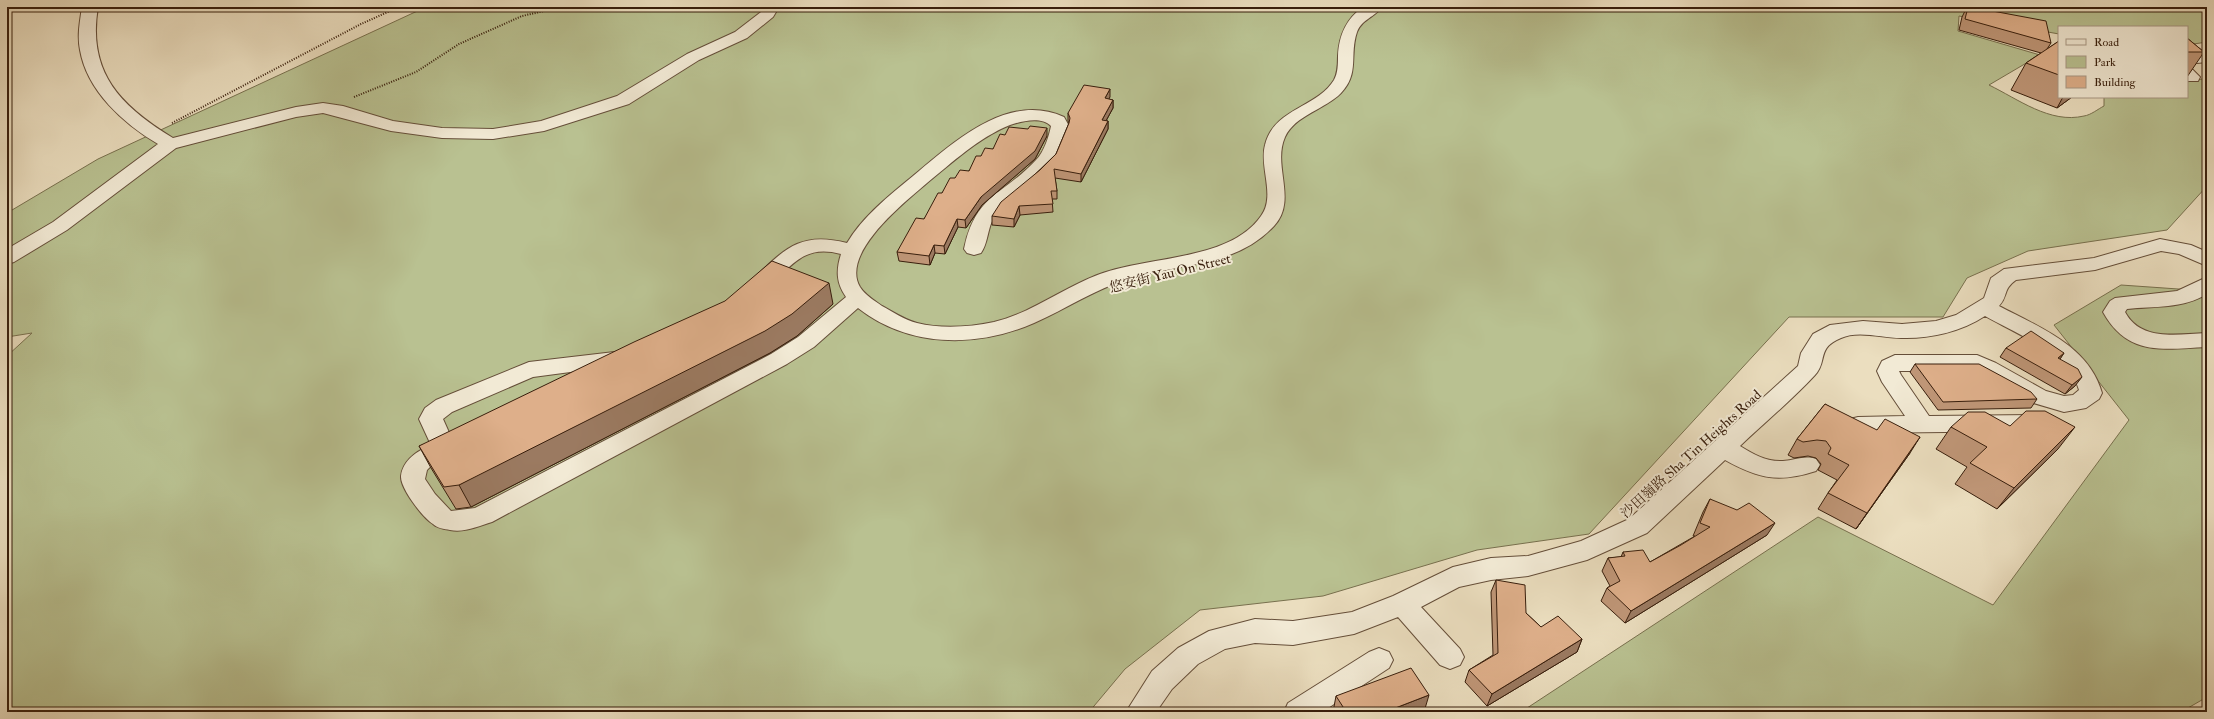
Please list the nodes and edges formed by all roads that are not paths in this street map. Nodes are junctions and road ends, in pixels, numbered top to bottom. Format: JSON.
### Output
{"nodes":[{"id":1,"x":90,"y":7,"type":"edge"},
{"id":2,"x":771,"y":7,"type":"edge"},
{"id":3,"x":1374,"y":7,"type":"edge"},
{"id":4,"x":2207,"y":57,"type":"edge"},
{"id":5,"x":2188,"y":59,"type":"edge"},
{"id":6,"x":170,"y":144,"type":"junction"},
{"id":7,"x":974,"y":248,"type":"dead end"},
{"id":8,"x":852,"y":251,"type":"junction"},
{"id":9,"x":7,"y":258,"type":"edge"},
{"id":10,"x":2206,"y":259,"type":"edge"},
{"id":11,"x":2207,"y":284,"type":"edge"},
{"id":12,"x":747,"y":295,"type":"edge"},
{"id":13,"x":857,"y":298,"type":"junction"},
{"id":14,"x":1986,"y":308,"type":"junction"},
{"id":15,"x":2207,"y":340,"type":"edge"},
{"id":16,"x":578,"y":384,"type":"edge"},
{"id":17,"x":2035,"y":423,"type":"edge"},
{"id":18,"x":1923,"y":424,"type":"junction"},
{"id":19,"x":1858,"y":425,"type":"edge"},
{"id":20,"x":473,"y":435,"type":"edge"},
{"id":21,"x":1724,"y":448,"type":"junction"},
{"id":22,"x":445,"y":449,"type":"junction"},
{"id":23,"x":1808,"y":465,"type":"dead end"},
{"id":24,"x":1402,"y":604,"type":"junction"},
{"id":25,"x":1450,"y":658,"type":"dead end"},
{"id":26,"x":1378,"y":660,"type":"dead end"},
{"id":27,"x":1140,"y":712,"type":"edge"},
{"id":28,"x":1298,"y":712,"type":"edge"}],
"edges":[{"from":1,"to":6,"type":"street"},
{"from":2,"to":6,"type":"street"},
{"from":3,"to":13,"type":"street","name":"悠安街 Yau On Street"},
{"from":4,"to":5,"type":"street"},
{"from":6,"to":9,"type":"street"},
{"from":7,"to":8,"type":"street"},
{"from":8,"to":12,"type":"street"},
{"from":8,"to":13,"type":"street"},
{"from":10,"to":14,"type":"street"},
{"from":11,"to":15,"type":"street"},
{"from":13,"to":22,"type":"street"},
{"from":14,"to":18,"type":"street"},
{"from":14,"to":21,"type":"street","name":"沙田嶺路 Sha Tin Heights Road"},
{"from":16,"to":22,"type":"street"},
{"from":17,"to":18,"type":"street"},
{"from":18,"to":19,"type":"street"},
{"from":20,"to":22,"type":"street"},
{"from":21,"to":23,"type":"street"},
{"from":21,"to":24,"type":"street","name":"沙田嶺路 Sha Tin Heights Road"},
{"from":24,"to":25,"type":"street"},
{"from":24,"to":27,"type":"street","name":"沙田嶺路 Sha Tin Heights Road"},
{"from":26,"to":28,"type":"street"}]}
